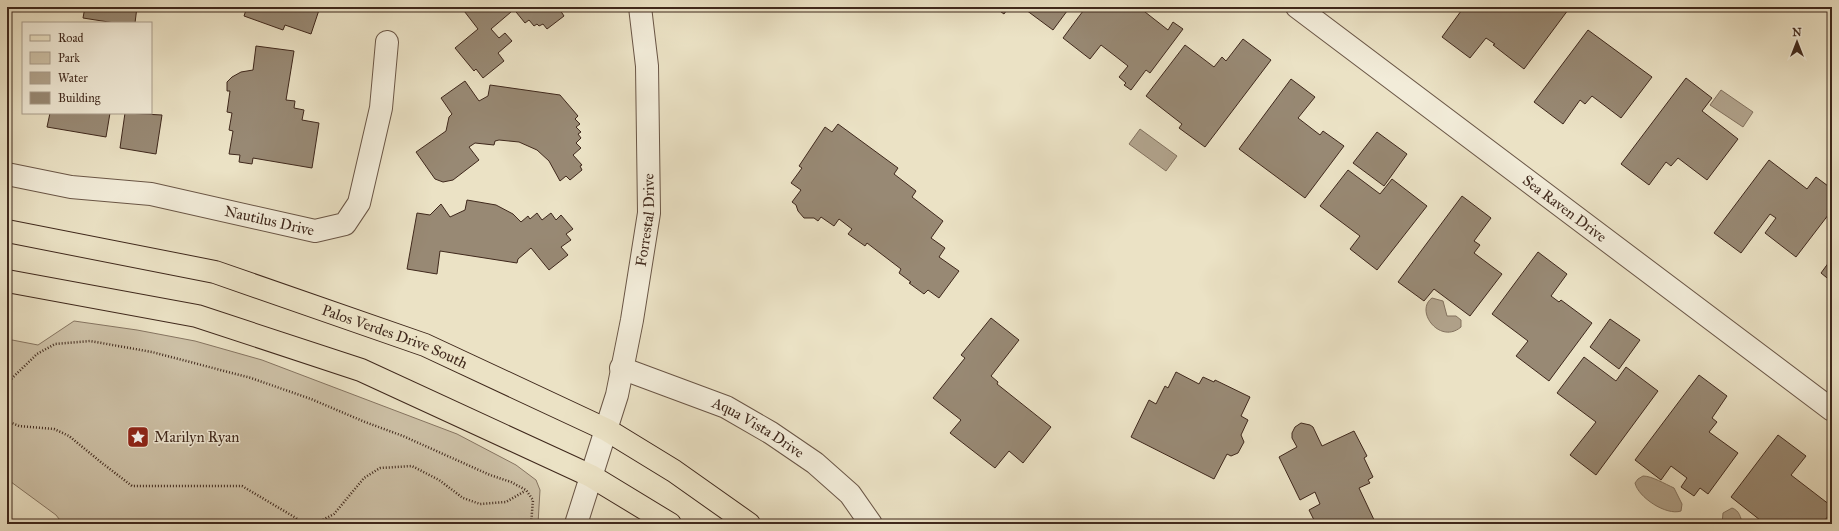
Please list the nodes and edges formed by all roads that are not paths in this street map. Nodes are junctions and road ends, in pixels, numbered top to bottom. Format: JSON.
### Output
{"nodes":[{"id":1,"x":640,"y":7,"type":"edge"},
{"id":2,"x":1297,"y":7,"type":"edge"},
{"id":3,"x":387,"y":42,"type":"dead end"},
{"id":4,"x":7,"y":174,"type":"edge"},
{"id":5,"x":7,"y":231,"type":"edge"},
{"id":6,"x":7,"y":281,"type":"edge"},
{"id":7,"x":621,"y":368,"type":"junction"},
{"id":8,"x":1832,"y":410,"type":"edge"},
{"id":9,"x":607,"y":430,"type":"junction"},
{"id":10,"x":591,"y":476,"type":"junction"},
{"id":11,"x":576,"y":524,"type":"edge"},
{"id":12,"x":670,"y":524,"type":"edge"},
{"id":13,"x":749,"y":524,"type":"edge"},
{"id":14,"x":871,"y":524,"type":"edge"}],
"edges":[{"from":1,"to":7,"type":"street","name":"Forrestal Drive"},
{"from":2,"to":8,"type":"street","name":"Sea Raven Drive"},
{"from":3,"to":4,"type":"street","name":"Nautilus Drive"},
{"from":5,"to":9,"type":"main road","name":"Palos Verdes Drive South"},
{"from":6,"to":10,"type":"main road"},
{"from":7,"to":9,"type":"street","name":"Forrestal Drive"},
{"from":7,"to":14,"type":"street","name":"Aqua Vista Drive"},
{"from":9,"to":10,"type":"street","name":"Forrestal Drive"},
{"from":9,"to":13,"type":"main road","name":"Palos Verdes Drive South"},
{"from":10,"to":11,"type":"street","name":"Forrestal Drive"},
{"from":10,"to":12,"type":"main road"}]}
